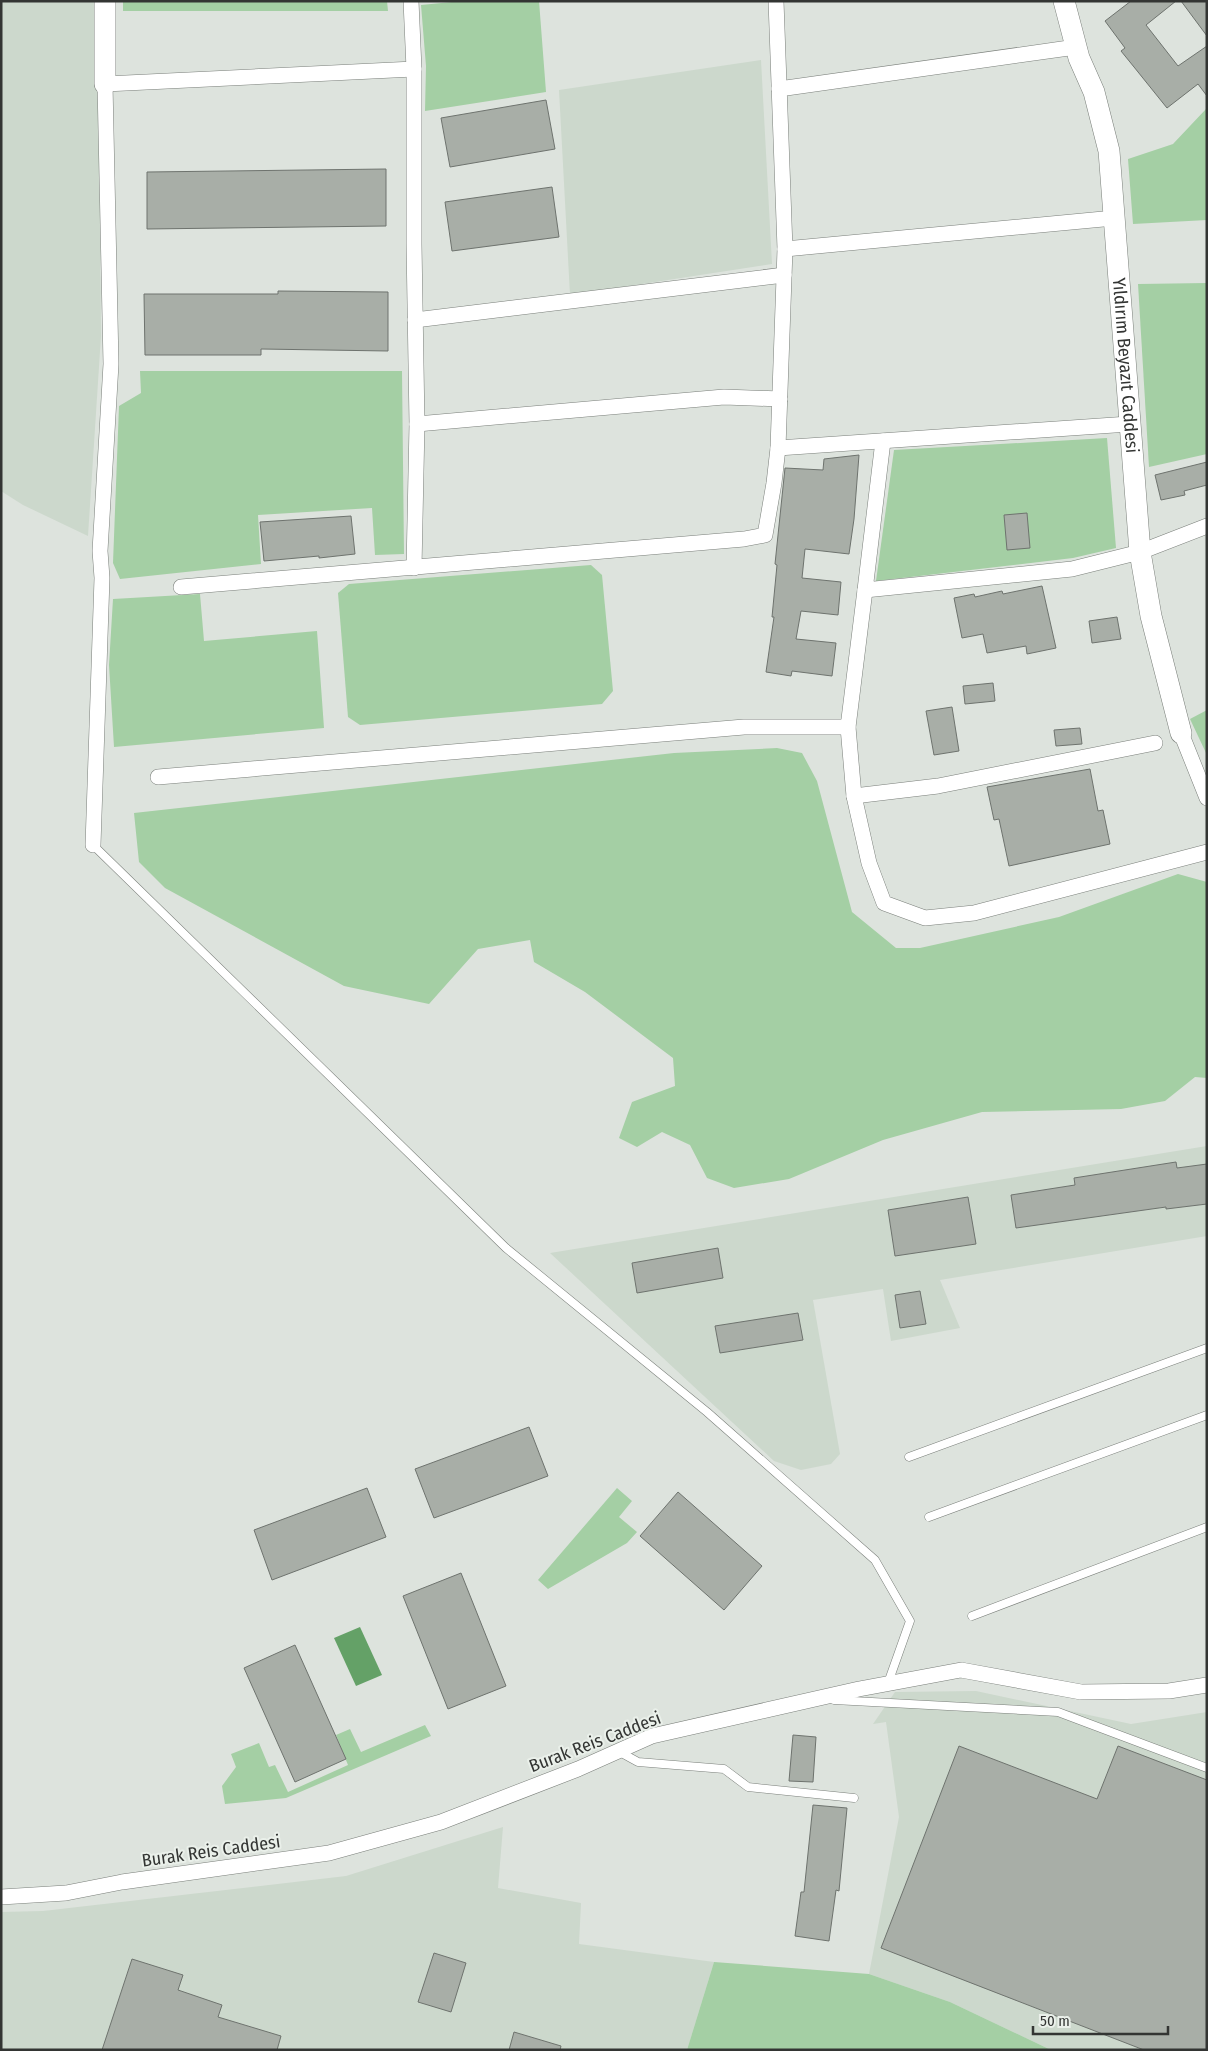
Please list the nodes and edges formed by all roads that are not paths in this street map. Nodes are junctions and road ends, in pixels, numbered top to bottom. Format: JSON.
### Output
{"nodes":[{"id":1,"x":105,"y":1,"type":"edge"},
{"id":2,"x":411,"y":1,"type":"edge"},
{"id":3,"x":776,"y":1,"type":"edge"},
{"id":4,"x":1064,"y":1,"type":"edge"},
{"id":5,"x":1076,"y":47,"type":"junction"},
{"id":6,"x":414,"y":69,"type":"junction"},
{"id":7,"x":105,"y":84,"type":"junction"},
{"id":8,"x":779,"y":89,"type":"junction"},
{"id":9,"x":1114,"y":218,"type":"junction"},
{"id":10,"x":785,"y":249,"type":"junction"},
{"id":11,"x":784,"y":275,"type":"junction"},
{"id":12,"x":415,"y":320,"type":"junction"},
{"id":13,"x":780,"y":399,"type":"junction"},
{"id":14,"x":417,"y":424,"type":"junction"},
{"id":15,"x":1129,"y":424,"type":"junction"},
{"id":16,"x":883,"y":441,"type":"junction"},
{"id":17,"x":778,"y":448,"type":"junction"},
{"id":18,"x":1207,"y":526,"type":"edge"},
{"id":19,"x":1140,"y":552,"type":"junction"},
{"id":20,"x":414,"y":568,"type":"junction"},
{"id":21,"x":181,"y":587,"type":"dead end"},
{"id":22,"x":865,"y":590,"type":"junction"},
{"id":23,"x":848,"y":727,"type":"junction"},
{"id":24,"x":1181,"y":734,"type":"joint"},
{"id":25,"x":1155,"y":743,"type":"dead end"},
{"id":26,"x":158,"y":777,"type":"dead end"},
{"id":27,"x":854,"y":796,"type":"junction"},
{"id":28,"x":1207,"y":798,"type":"edge"},
{"id":29,"x":93,"y":845,"type":"joint"},
{"id":30,"x":1207,"y":852,"type":"edge"},
{"id":31,"x":1207,"y":1348,"type":"edge"},
{"id":32,"x":1207,"y":1415,"type":"edge"},
{"id":33,"x":909,"y":1457,"type":"dead end"},
{"id":34,"x":929,"y":1517,"type":"dead end"},
{"id":35,"x":1207,"y":1527,"type":"edge"},
{"id":36,"x":972,"y":1616,"type":"dead end"},
{"id":37,"x":888,"y":1683,"type":"junction"},
{"id":38,"x":1207,"y":1685,"type":"edge"},
{"id":39,"x":818,"y":1699,"type":"junction"},
{"id":40,"x":618,"y":1751,"type":"junction"},
{"id":41,"x":1207,"y":1768,"type":"edge"},
{"id":42,"x":854,"y":1798,"type":"dead end"},
{"id":43,"x":1,"y":1897,"type":"edge"}],
"edges":[{"from":1,"to":7,"type":"street"},
{"from":2,"to":6,"type":"street"},
{"from":3,"to":8,"type":"street"},
{"from":4,"to":5,"type":"street","name":"Yıldırım Beyazıt Caddesi"},
{"from":5,"to":8,"type":"street"},
{"from":5,"to":9,"type":"street","name":"Yıldırım Beyazıt Caddesi"},
{"from":6,"to":7,"type":"street"},
{"from":6,"to":12,"type":"street"},
{"from":7,"to":29,"type":"street"},
{"from":8,"to":10,"type":"street"},
{"from":9,"to":10,"type":"street"},
{"from":9,"to":15,"type":"street","name":"Yıldırım Beyazıt Caddesi"},
{"from":10,"to":11,"type":"street"},
{"from":11,"to":12,"type":"street"},
{"from":11,"to":13,"type":"street"},
{"from":12,"to":14,"type":"street"},
{"from":13,"to":14,"type":"street"},
{"from":13,"to":17,"type":"street"},
{"from":14,"to":20,"type":"street"},
{"from":15,"to":16,"type":"street"},
{"from":15,"to":19,"type":"street","name":"Yıldırım Beyazıt Caddesi"},
{"from":16,"to":17,"type":"street"},
{"from":16,"to":22,"type":"street"},
{"from":17,"to":20,"type":"street"},
{"from":18,"to":19,"type":"street"},
{"from":19,"to":22,"type":"street"},
{"from":19,"to":24,"type":"street","name":"Yıldırım Beyazıt Caddesi"},
{"from":20,"to":21,"type":"street"},
{"from":22,"to":23,"type":"street"},
{"from":23,"to":26,"type":"street"},
{"from":23,"to":27,"type":"street"},
{"from":24,"to":28,"type":"street"},
{"from":25,"to":27,"type":"street"},
{"from":27,"to":30,"type":"street"},
{"from":29,"to":37,"type":"lane"},
{"from":31,"to":33,"type":"lane"},
{"from":32,"to":34,"type":"lane"},
{"from":35,"to":36,"type":"lane"},
{"from":37,"to":38,"type":"street","name":"Burak Reis Caddesi"},
{"from":37,"to":39,"type":"street","name":"Burak Reis Caddesi"},
{"from":39,"to":40,"type":"street","name":"Burak Reis Caddesi"},
{"from":39,"to":41,"type":"lane"},
{"from":40,"to":42,"type":"lane"},
{"from":40,"to":43,"type":"street","name":"Burak Reis Caddesi"}]}
